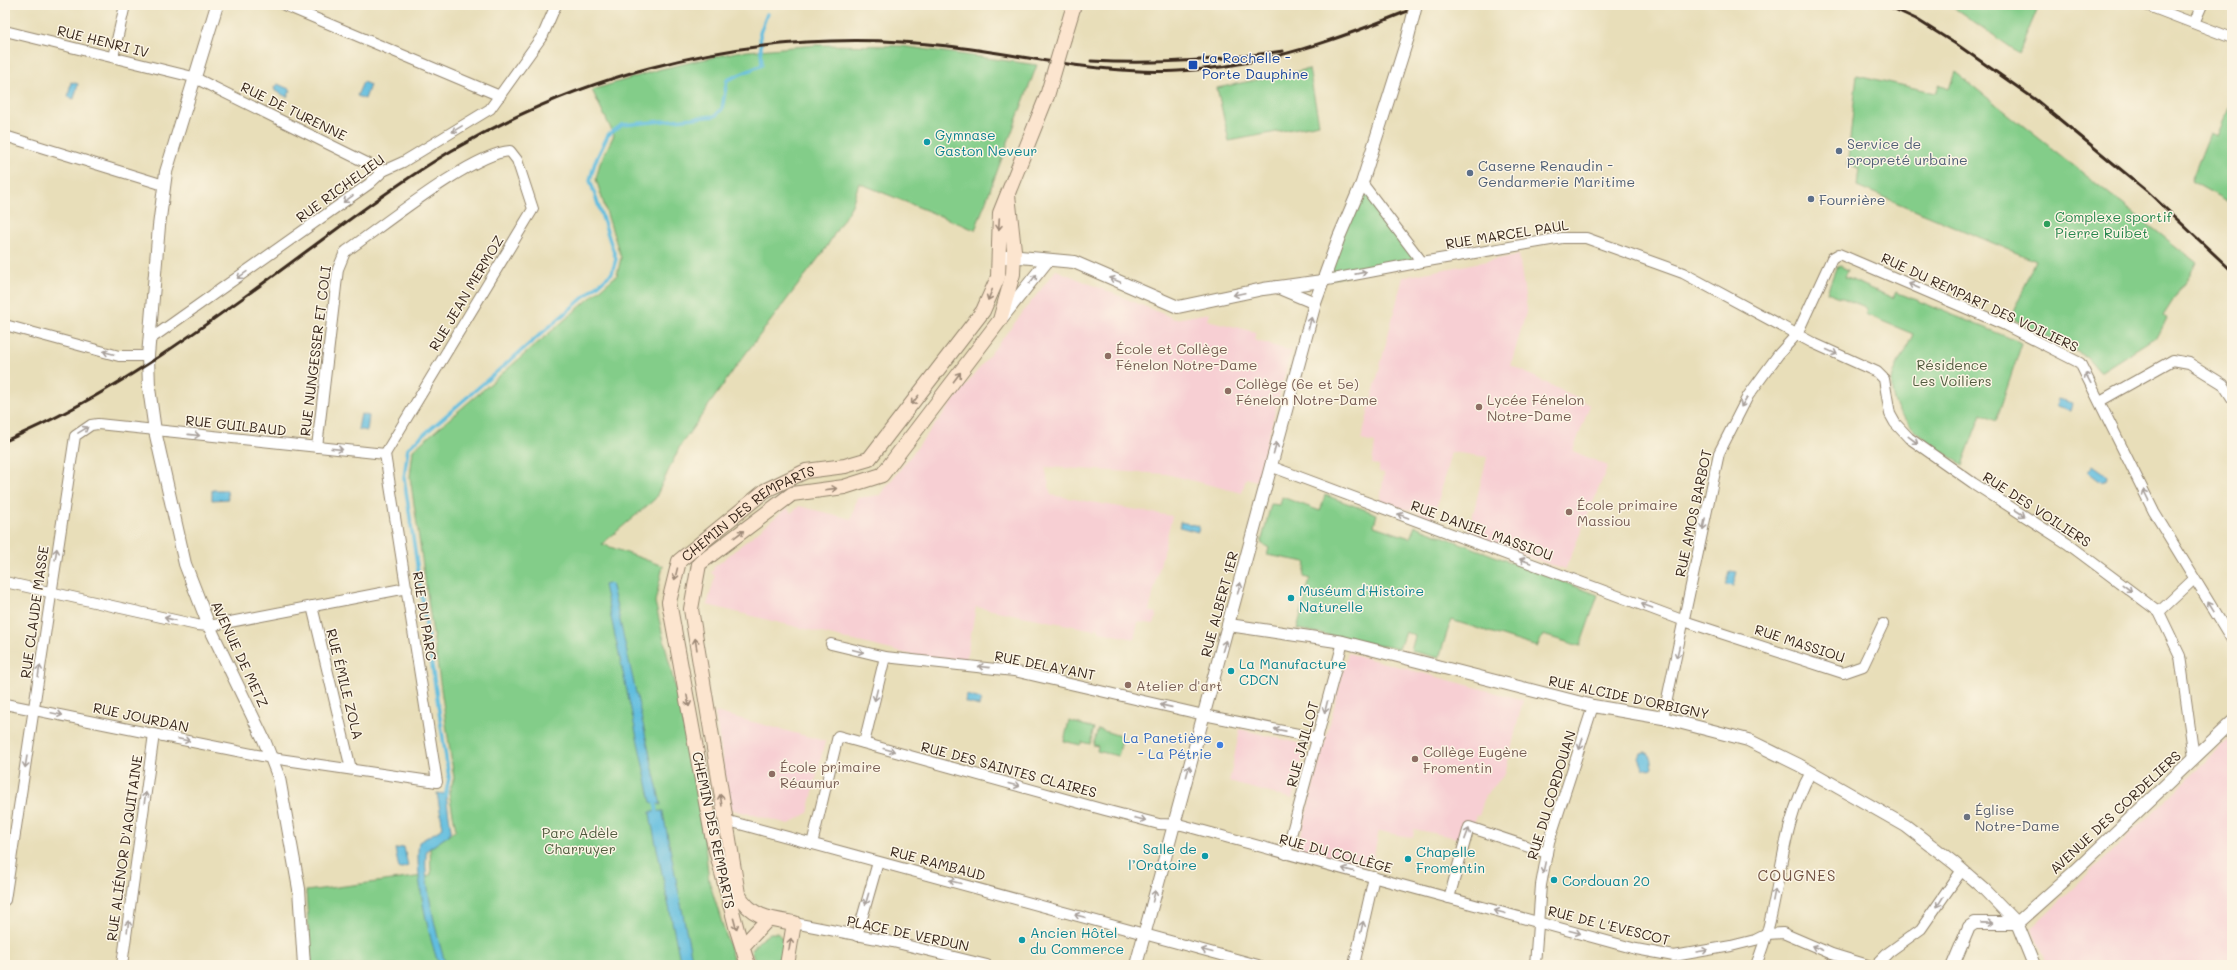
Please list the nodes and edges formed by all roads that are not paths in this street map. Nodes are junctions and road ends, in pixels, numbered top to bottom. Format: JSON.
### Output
{"nodes":[{"id":1,"x":125,"y":5,"type":"edge"},
{"id":2,"x":217,"y":5,"type":"edge"},
{"id":3,"x":284,"y":5,"type":"edge"},
{"id":4,"x":556,"y":5,"type":"edge"},
{"id":5,"x":1074,"y":5,"type":"edge"},
{"id":6,"x":1416,"y":5,"type":"edge"},
{"id":7,"x":2146,"y":5,"type":"edge"},
{"id":8,"x":2202,"y":5,"type":"edge"},
{"id":9,"x":2194,"y":23,"type":"junction"},
{"id":10,"x":5,"y":31,"type":"edge"},
{"id":11,"x":2232,"y":38,"type":"edge"},
{"id":12,"x":113,"y":57,"type":"junction"},
{"id":13,"x":193,"y":77,"type":"junction"},
{"id":14,"x":500,"y":96,"type":"junction"},
{"id":15,"x":5,"y":136,"type":"edge"},
{"id":16,"x":499,"y":151,"type":"joint"},
{"id":17,"x":383,"y":171,"type":"junction"},
{"id":18,"x":1362,"y":183,"type":"junction"},
{"id":19,"x":164,"y":185,"type":"junction"},
{"id":20,"x":1008,"y":193,"type":"junction"},
{"id":21,"x":998,"y":257,"type":"junction"},
{"id":22,"x":1014,"y":257,"type":"junction"},
{"id":23,"x":1048,"y":260,"type":"junction"},
{"id":24,"x":1422,"y":262,"type":"junction"},
{"id":25,"x":1322,"y":281,"type":"junction"},
{"id":26,"x":1277,"y":287,"type":"junction"},
{"id":27,"x":1315,"y":303,"type":"junction"},
{"id":28,"x":1000,"y":320,"type":"junction"},
{"id":29,"x":5,"y":325,"type":"edge"},
{"id":30,"x":1797,"y":334,"type":"junction"},
{"id":31,"x":150,"y":340,"type":"junction"},
{"id":32,"x":148,"y":356,"type":"junction"},
{"id":33,"x":2232,"y":398,"type":"edge"},
{"id":34,"x":2100,"y":401,"type":"junction"},
{"id":35,"x":155,"y":431,"type":"junction"},
{"id":36,"x":317,"y":447,"type":"junction"},
{"id":37,"x":385,"y":454,"type":"junction"},
{"id":38,"x":1270,"y":466,"type":"junction"},
{"id":39,"x":2194,"y":579,"type":"junction"},
{"id":40,"x":5,"y":582,"type":"edge"},
{"id":41,"x":407,"y":588,"type":"junction"},
{"id":42,"x":50,"y":592,"type":"junction"},
{"id":43,"x":312,"y":606,"type":"junction"},
{"id":44,"x":2159,"y":612,"type":"junction"},
{"id":45,"x":1684,"y":620,"type":"junction"},
{"id":46,"x":1883,"y":624,"type":"dead end"},
{"id":47,"x":209,"y":626,"type":"junction"},
{"id":48,"x":1229,"y":626,"type":"junction"},
{"id":49,"x":2232,"y":640,"type":"edge"},
{"id":50,"x":1343,"y":642,"type":"junction"},
{"id":51,"x":831,"y":644,"type":"dead end"},
{"id":52,"x":885,"y":657,"type":"junction"},
{"id":53,"x":5,"y":704,"type":"edge"},
{"id":54,"x":1593,"y":706,"type":"junction"},
{"id":55,"x":34,"y":710,"type":"junction"},
{"id":56,"x":1204,"y":715,"type":"junction"},
{"id":57,"x":1663,"y":718,"type":"junction"},
{"id":58,"x":2232,"y":722,"type":"edge"},
{"id":59,"x":154,"y":734,"type":"junction"},
{"id":60,"x":1318,"y":738,"type":"junction"},
{"id":61,"x":864,"y":743,"type":"junction"},
{"id":62,"x":272,"y":758,"type":"junction"},
{"id":63,"x":2194,"y":758,"type":"junction"},
{"id":64,"x":351,"y":769,"type":"junction"},
{"id":65,"x":1811,"y":772,"type":"junction"},
{"id":66,"x":436,"y":782,"type":"joint"},
{"id":67,"x":725,"y":820,"type":"junction"},
{"id":68,"x":1173,"y":826,"type":"junction"},
{"id":69,"x":812,"y":844,"type":"junction"},
{"id":70,"x":1547,"y":853,"type":"junction"},
{"id":71,"x":1286,"y":854,"type":"junction"},
{"id":72,"x":878,"y":862,"type":"junction"},
{"id":73,"x":1962,"y":870,"type":"junction"},
{"id":74,"x":1374,"y":877,"type":"junction"},
{"id":75,"x":1449,"y":898,"type":"junction"},
{"id":76,"x":5,"y":900,"type":"edge"},
{"id":77,"x":769,"y":918,"type":"junction"},
{"id":78,"x":1538,"y":922,"type":"junction"},
{"id":79,"x":794,"y":923,"type":"junction"},
{"id":80,"x":2016,"y":923,"type":"junction"},
{"id":81,"x":1144,"y":934,"type":"junction"},
{"id":82,"x":1767,"y":934,"type":"junction"},
{"id":83,"x":857,"y":936,"type":"junction"},
{"id":84,"x":743,"y":946,"type":"junction"},
{"id":85,"x":1672,"y":960,"type":"edge"},
{"id":86,"x":122,"y":965,"type":"edge"},
{"id":87,"x":304,"y":965,"type":"edge"},
{"id":88,"x":748,"y":965,"type":"edge"},
{"id":89,"x":786,"y":965,"type":"edge"},
{"id":90,"x":987,"y":965,"type":"edge"},
{"id":91,"x":1136,"y":965,"type":"edge"},
{"id":92,"x":1258,"y":965,"type":"edge"},
{"id":93,"x":1354,"y":965,"type":"edge"},
{"id":94,"x":1535,"y":965,"type":"edge"},
{"id":95,"x":1756,"y":965,"type":"edge"},
{"id":96,"x":1868,"y":965,"type":"edge"},
{"id":97,"x":1876,"y":965,"type":"edge"},
{"id":98,"x":1953,"y":965,"type":"edge"},
{"id":99,"x":2034,"y":965,"type":"edge"}],
"edges":[{"from":1,"to":12,"type":"street"},
{"from":2,"to":13,"type":"street","name":"AVENUE DE METZ"},
{"from":3,"to":14,"type":"street"},
{"from":4,"to":14,"type":"street","name":"RUE RICHELIEU"},
{"from":5,"to":20,"type":"main road","name":"CHEMIN DES REMPARTS","bridge":true},
{"from":6,"to":18,"type":"street","name":"RUE ALBERT 1ER","bridge":true},
{"from":7,"to":9,"type":"street"},
{"from":8,"to":9,"type":"street"},
{"from":9,"to":11,"type":"street"},
{"from":10,"to":12,"type":"street","name":"RUE HENRI IV"},
{"from":12,"to":13,"type":"street","name":"RUE HENRI IV"},
{"from":13,"to":17,"type":"street","name":"RUE DE TURENNE"},
{"from":13,"to":19,"type":"street","name":"AVENUE DE METZ"},
{"from":14,"to":17,"type":"street","name":"RUE RICHELIEU","one_way":true},
{"from":15,"to":19,"type":"street"},
{"from":16,"to":36,"type":"street","name":"RUE NUNGESSER ET COLI"},
{"from":16,"to":37,"type":"street","name":"RUE JEAN MERMOZ"},
{"from":17,"to":31,"type":"street","name":"RUE RICHELIEU","one_way":true},
{"from":18,"to":24,"type":"street"},
{"from":18,"to":25,"type":"street","name":"RUE ALBERT 1ER"},
{"from":19,"to":31,"type":"street","name":"AVENUE DE METZ"},
{"from":20,"to":21,"type":"main road","name":"CHEMIN DES REMPARTS","one_way":true},
{"from":20,"to":22,"type":"main road","name":"CHEMIN DES REMPARTS"},
{"from":21,"to":22,"type":"street"},
{"from":21,"to":84,"type":"main road","name":"CHEMIN DES REMPARTS","one_way":true},
{"from":22,"to":23,"type":"street"},
{"from":22,"to":28,"type":"main road","name":"CHEMIN DES REMPARTS"},
{"from":26,"to":23,"type":"street","one_way":true},
{"from":28,"to":23,"type":"street","name":"CHEMIN DES REMPARTS","one_way":true},
{"from":25,"to":24,"type":"street","name":"RUE MARCEL PAUL","one_way":true},
{"from":24,"to":30,"type":"street","name":"RUE MARCEL PAUL"},
{"from":25,"to":26,"type":"street"},
{"from":25,"to":27,"type":"street","name":"RUE ALBERT 1ER"},
{"from":26,"to":27,"type":"street"},
{"from":38,"to":27,"type":"street","name":"RUE ALBERT 1ER","one_way":true},
{"from":67,"to":28,"type":"main road","name":"CHEMIN DES REMPARTS","one_way":true},
{"from":32,"to":29,"type":"street","one_way":true},
{"from":34,"to":30,"type":"street","name":"RUE DU REMPART DES VOILIERS","one_way":true},
{"from":30,"to":44,"type":"street","name":"RUE DES VOILIERS","one_way":true},
{"from":30,"to":45,"type":"street","name":"RUE AMOS BARBOT","one_way":true},
{"from":31,"to":32,"type":"street","name":"AVENUE DE METZ"},
{"from":32,"to":35,"type":"street","name":"AVENUE DE METZ"},
{"from":33,"to":34,"type":"street"},
{"from":39,"to":34,"type":"street","name":"RUE DU REMPART DES VOILIERS","one_way":true},
{"from":35,"to":36,"type":"street","name":"RUE GUILBAUD","one_way":true},
{"from":42,"to":35,"type":"street","name":"RUE CLAUDE MASSE","one_way":true},
{"from":35,"to":47,"type":"street","name":"AVENUE DE METZ"},
{"from":36,"to":37,"type":"street","name":"RUE GUILBAUD","one_way":true},
{"from":37,"to":41,"type":"street","name":"RUE DU PARC"},
{"from":45,"to":38,"type":"street","name":"RUE DANIEL MASSIOU","one_way":true},
{"from":48,"to":38,"type":"street","name":"RUE ALBERT 1ER","one_way":true},
{"from":39,"to":44,"type":"street"},
{"from":49,"to":39,"type":"street","name":"RUE DU REMPART DES VOILIERS","one_way":true},
{"from":40,"to":42,"type":"street"},
{"from":41,"to":43,"type":"street"},
{"from":41,"to":66,"type":"street","name":"RUE DU PARC"},
{"from":47,"to":42,"type":"street","one_way":true},
{"from":55,"to":42,"type":"street","name":"RUE CLAUDE MASSE","one_way":true},
{"from":43,"to":47,"type":"street"},
{"from":43,"to":64,"type":"street","name":"RUE ÉMILE ZOLA"},
{"from":44,"to":63,"type":"street","name":"RUE DES VOILIERS"},
{"from":45,"to":46,"type":"street","name":"RUE MASSIOU"},
{"from":45,"to":57,"type":"street","name":"RUE AMOS BARBOT","one_way":true},
{"from":47,"to":62,"type":"street","name":"AVENUE DE METZ"},
{"from":48,"to":50,"type":"street","name":"RUE ALCIDE D'ORBIGNY"},
{"from":56,"to":48,"type":"street","name":"RUE ALBERT 1ER","one_way":true},
{"from":50,"to":54,"type":"street","name":"RUE ALCIDE D'ORBIGNY"},
{"from":50,"to":60,"type":"street","name":"RUE JAILLOT","one_way":true},
{"from":51,"to":52,"type":"street","name":"RUE DELAYANT","one_way":true},
{"from":56,"to":52,"type":"street","name":"RUE DELAYANT","one_way":true},
{"from":52,"to":61,"type":"street","one_way":true},
{"from":53,"to":55,"type":"street","name":"RUE JOURDAN"},
{"from":54,"to":57,"type":"street","name":"RUE ALCIDE D'ORBIGNY"},
{"from":54,"to":70,"type":"street","name":"RUE DU CORDOUAN","one_way":true},
{"from":55,"to":59,"type":"street","name":"RUE JOURDAN","one_way":true},
{"from":55,"to":76,"type":"street","name":"RUE CLAUDE MASSE","one_way":true},
{"from":60,"to":56,"type":"street","name":"RUE DELAYANT","one_way":true},
{"from":68,"to":56,"type":"street","name":"RUE ALBERT 1ER","one_way":true},
{"from":57,"to":65,"type":"street","name":"RUE ALCIDE D'ORBIGNY"},
{"from":58,"to":63,"type":"street","name":"AVENUE DES CORDELIERS"},
{"from":59,"to":62,"type":"street","name":"RUE JOURDAN","one_way":true},
{"from":86,"to":59,"type":"street","name":"RUE ALIÉNOR D'AQUITAINE","one_way":true},
{"from":60,"to":71,"type":"street","name":"RUE JAILLOT"},
{"from":61,"to":68,"type":"street","name":"RUE DES SAINTES CLAIRES","one_way":true},
{"from":61,"to":69,"type":"street","name":"RUE DES SAINTES CLAIRES"},
{"from":62,"to":64,"type":"street","name":"RUE JOURDAN"},
{"from":62,"to":87,"type":"street","name":"AVENUE DE METZ"},
{"from":63,"to":80,"type":"street","name":"AVENUE DES CORDELIERS"},
{"from":64,"to":66,"type":"street","name":"RUE JOURDAN"},
{"from":65,"to":73,"type":"street","name":"RUE ALCIDE D'ORBIGNY"},
{"from":82,"to":65,"type":"street","one_way":true},
{"from":67,"to":69,"type":"street","name":"RUE RAMBAUD"},
{"from":67,"to":77,"type":"main road","name":"CHEMIN DES REMPARTS"},
{"from":68,"to":71,"type":"street","name":"RUE DU COLLÈGE"},
{"from":81,"to":68,"type":"street","name":"RUE ALBERT 1ER","one_way":true},
{"from":69,"to":72,"type":"street","name":"RUE RAMBAUD"},
{"from":75,"to":70,"type":"street","one_way":true},
{"from":70,"to":78,"type":"street","name":"RUE DU CORDOUAN","one_way":true},
{"from":74,"to":71,"type":"street","name":"RUE DU COLLÈGE","one_way":true},
{"from":81,"to":72,"type":"street","name":"RUE RAMBAUD","one_way":true},
{"from":72,"to":83,"type":"street","one_way":true},
{"from":73,"to":80,"type":"street","name":"RUE ALCIDE D'ORBIGNY"},
{"from":73,"to":97,"type":"street","one_way":true},
{"from":74,"to":75,"type":"street","name":"RUE DU COLLÈGE"},
{"from":93,"to":74,"type":"street","one_way":true},
{"from":78,"to":75,"type":"street","name":"RUE DU COLLÈGE","one_way":true},
{"from":77,"to":79,"type":"main road","name":"CHEMIN DES REMPARTS"},
{"from":77,"to":84,"type":"main road"},
{"from":78,"to":85,"type":"street","name":"RUE DE L'EVESCOT","one_way":true},
{"from":78,"to":94,"type":"street","name":"RUE DU CORDOUAN"},
{"from":79,"to":83,"type":"street","name":"PLACE DE VERDUN"},
{"from":89,"to":79,"type":"main road","one_way":true},
{"from":98,"to":80,"type":"street","one_way":true},
{"from":80,"to":99,"type":"street"},
{"from":81,"to":91,"type":"street","name":"RUE ALBERT 1ER"},
{"from":92,"to":81,"type":"street","name":"RUE RAMBAUD","one_way":true},
{"from":85,"to":82,"type":"street","name":"RUE DE L'EVESCOT","one_way":true},
{"from":82,"to":95,"type":"street"},
{"from":96,"to":82,"type":"street","one_way":true},
{"from":83,"to":90,"type":"street","name":"PLACE DE VERDUN"},
{"from":84,"to":88,"type":"main road","name":"CHEMIN DES REMPARTS"}]}
